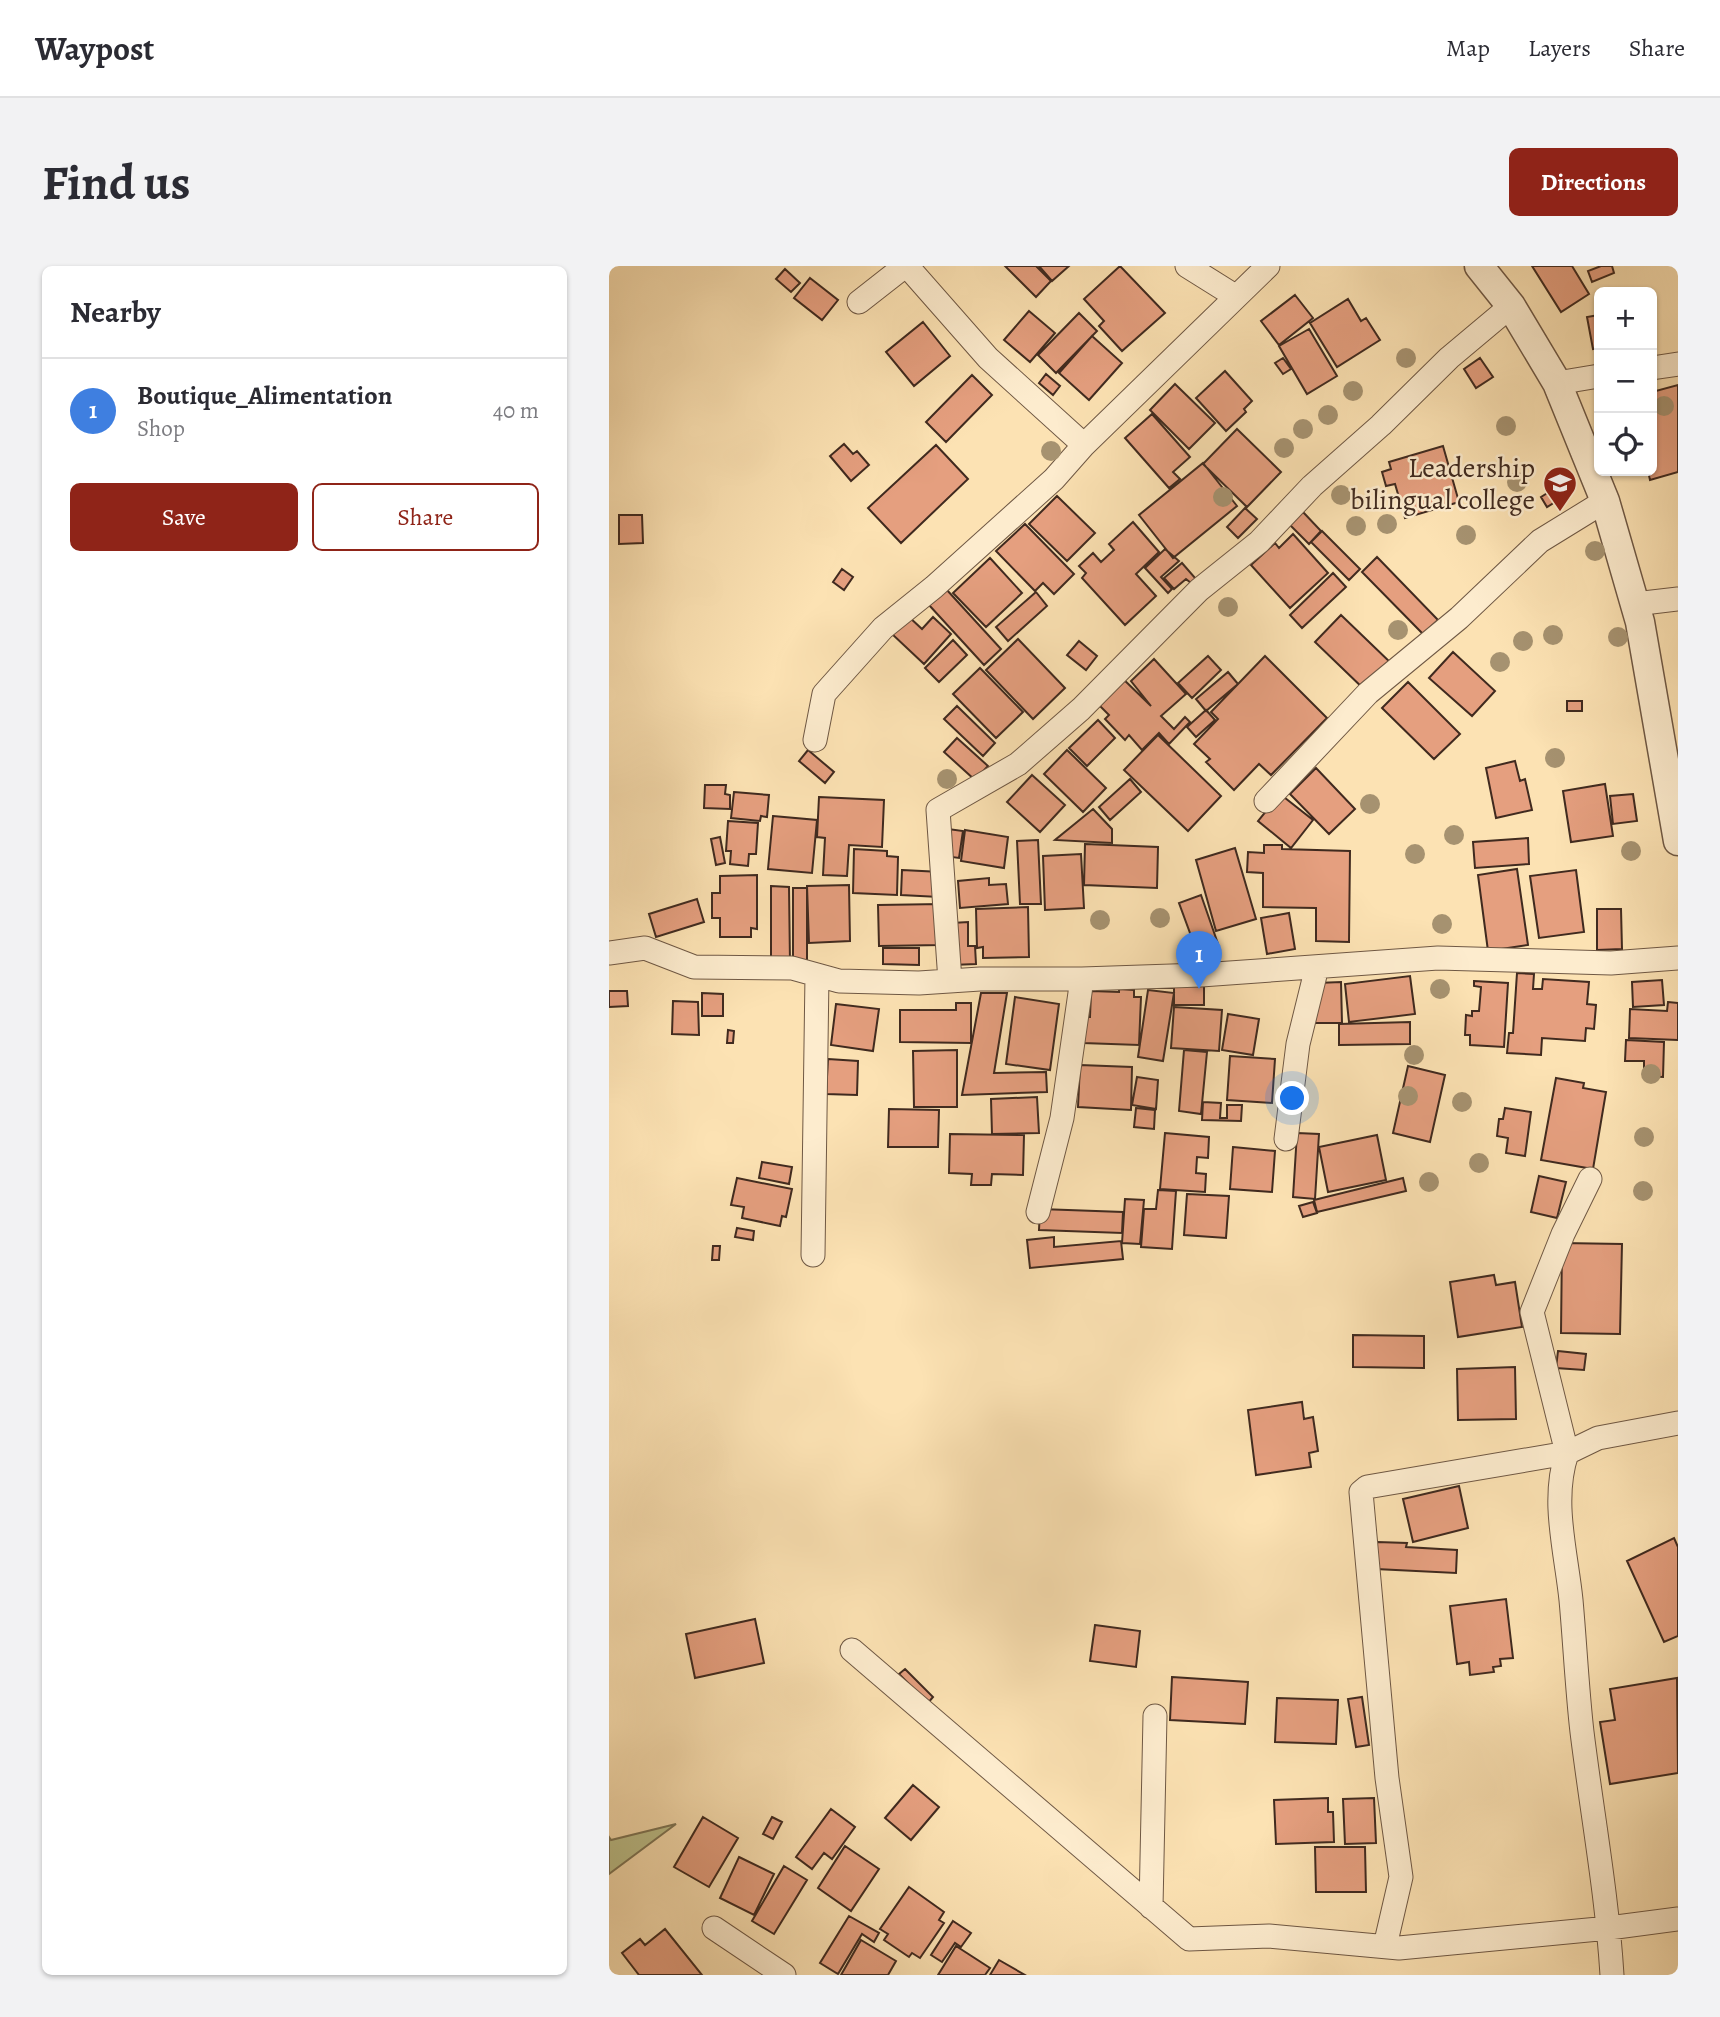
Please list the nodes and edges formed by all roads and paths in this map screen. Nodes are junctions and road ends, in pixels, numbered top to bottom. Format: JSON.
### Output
{"nodes":[{"id":1,"x":906,"y":266,"type":"edge"},
{"id":2,"x":1187,"y":266,"type":"edge"},
{"id":3,"x":1268,"y":266,"type":"edge"},
{"id":4,"x":1479,"y":266,"type":"edge"},
{"id":5,"x":1235,"y":296,"type":"junction"},
{"id":6,"x":859,"y":302,"type":"dead end"},
{"id":7,"x":1511,"y":306,"type":"junction"},
{"id":8,"x":1678,"y":364,"type":"edge"},
{"id":9,"x":1657,"y":367,"type":"edge"},
{"id":10,"x":1594,"y":377,"type":"edge"},
{"id":11,"x":1557,"y":383,"type":"junction"},
{"id":12,"x":1084,"y":445,"type":"junction"},
{"id":13,"x":1605,"y":501,"type":"junction"},
{"id":14,"x":1678,"y":599,"type":"edge"},
{"id":15,"x":1635,"y":604,"type":"junction"},
{"id":16,"x":815,"y":740,"type":"dead end"},
{"id":17,"x":1671,"y":757,"type":"edge"},
{"id":18,"x":1266,"y":801,"type":"dead end"},
{"id":19,"x":1678,"y":841,"type":"edge"},
{"id":20,"x":609,"y":953,"type":"edge"},
{"id":21,"x":1678,"y":958,"type":"edge"},
{"id":22,"x":1317,"y":967,"type":"junction"},
{"id":23,"x":817,"y":975,"type":"junction"},
{"id":24,"x":1082,"y":979,"type":"junction"},
{"id":25,"x":950,"y":981,"type":"junction"},
{"id":26,"x":1286,"y":1139,"type":"dead end"},
{"id":27,"x":1590,"y":1179,"type":"dead end"},
{"id":28,"x":1038,"y":1212,"type":"dead end"},
{"id":29,"x":813,"y":1255,"type":"dead end"},
{"id":30,"x":1678,"y":1423,"type":"edge"},
{"id":31,"x":1567,"y":1453,"type":"junction"},
{"id":32,"x":852,"y":1650,"type":"dead end"},
{"id":33,"x":1155,"y":1716,"type":"dead end"},
{"id":34,"x":1151,"y":1907,"type":"junction"},
{"id":35,"x":1678,"y":1919,"type":"edge"},
{"id":36,"x":714,"y":1928,"type":"dead end"},
{"id":37,"x":1609,"y":1928,"type":"junction"},
{"id":38,"x":1385,"y":1946,"type":"junction"},
{"id":39,"x":784,"y":1975,"type":"edge"},
{"id":40,"x":1612,"y":1975,"type":"edge"}],
"edges":[{"from":1,"to":6,"type":"street"},
{"from":1,"to":12,"type":"street"},
{"from":2,"to":5,"type":"street"},
{"from":3,"to":5,"type":"street"},
{"from":4,"to":7,"type":"street"},
{"from":5,"to":12,"type":"street"},
{"from":7,"to":11,"type":"street"},
{"from":7,"to":25,"type":"street"},
{"from":8,"to":9,"type":"street"},
{"from":10,"to":11,"type":"street"},
{"from":11,"to":13,"type":"street"},
{"from":12,"to":16,"type":"street"},
{"from":13,"to":15,"type":"street"},
{"from":13,"to":18,"type":"street"},
{"from":14,"to":15,"type":"street"},
{"from":15,"to":17,"type":"street"},
{"from":17,"to":19,"type":"street"},
{"from":20,"to":23,"type":"street"},
{"from":21,"to":22,"type":"street"},
{"from":22,"to":24,"type":"street"},
{"from":22,"to":26,"type":"street"},
{"from":23,"to":25,"type":"street"},
{"from":23,"to":29,"type":"street"},
{"from":24,"to":25,"type":"street"},
{"from":24,"to":28,"type":"street"},
{"from":27,"to":31,"type":"street"},
{"from":30,"to":31,"type":"street"},
{"from":31,"to":37,"type":"street"},
{"from":31,"to":38,"type":"street"},
{"from":32,"to":34,"type":"street"},
{"from":33,"to":34,"type":"street"},
{"from":34,"to":38,"type":"street"},
{"from":35,"to":37,"type":"street"},
{"from":36,"to":39,"type":"street"},
{"from":37,"to":38,"type":"street"},
{"from":37,"to":40,"type":"street"}]}
